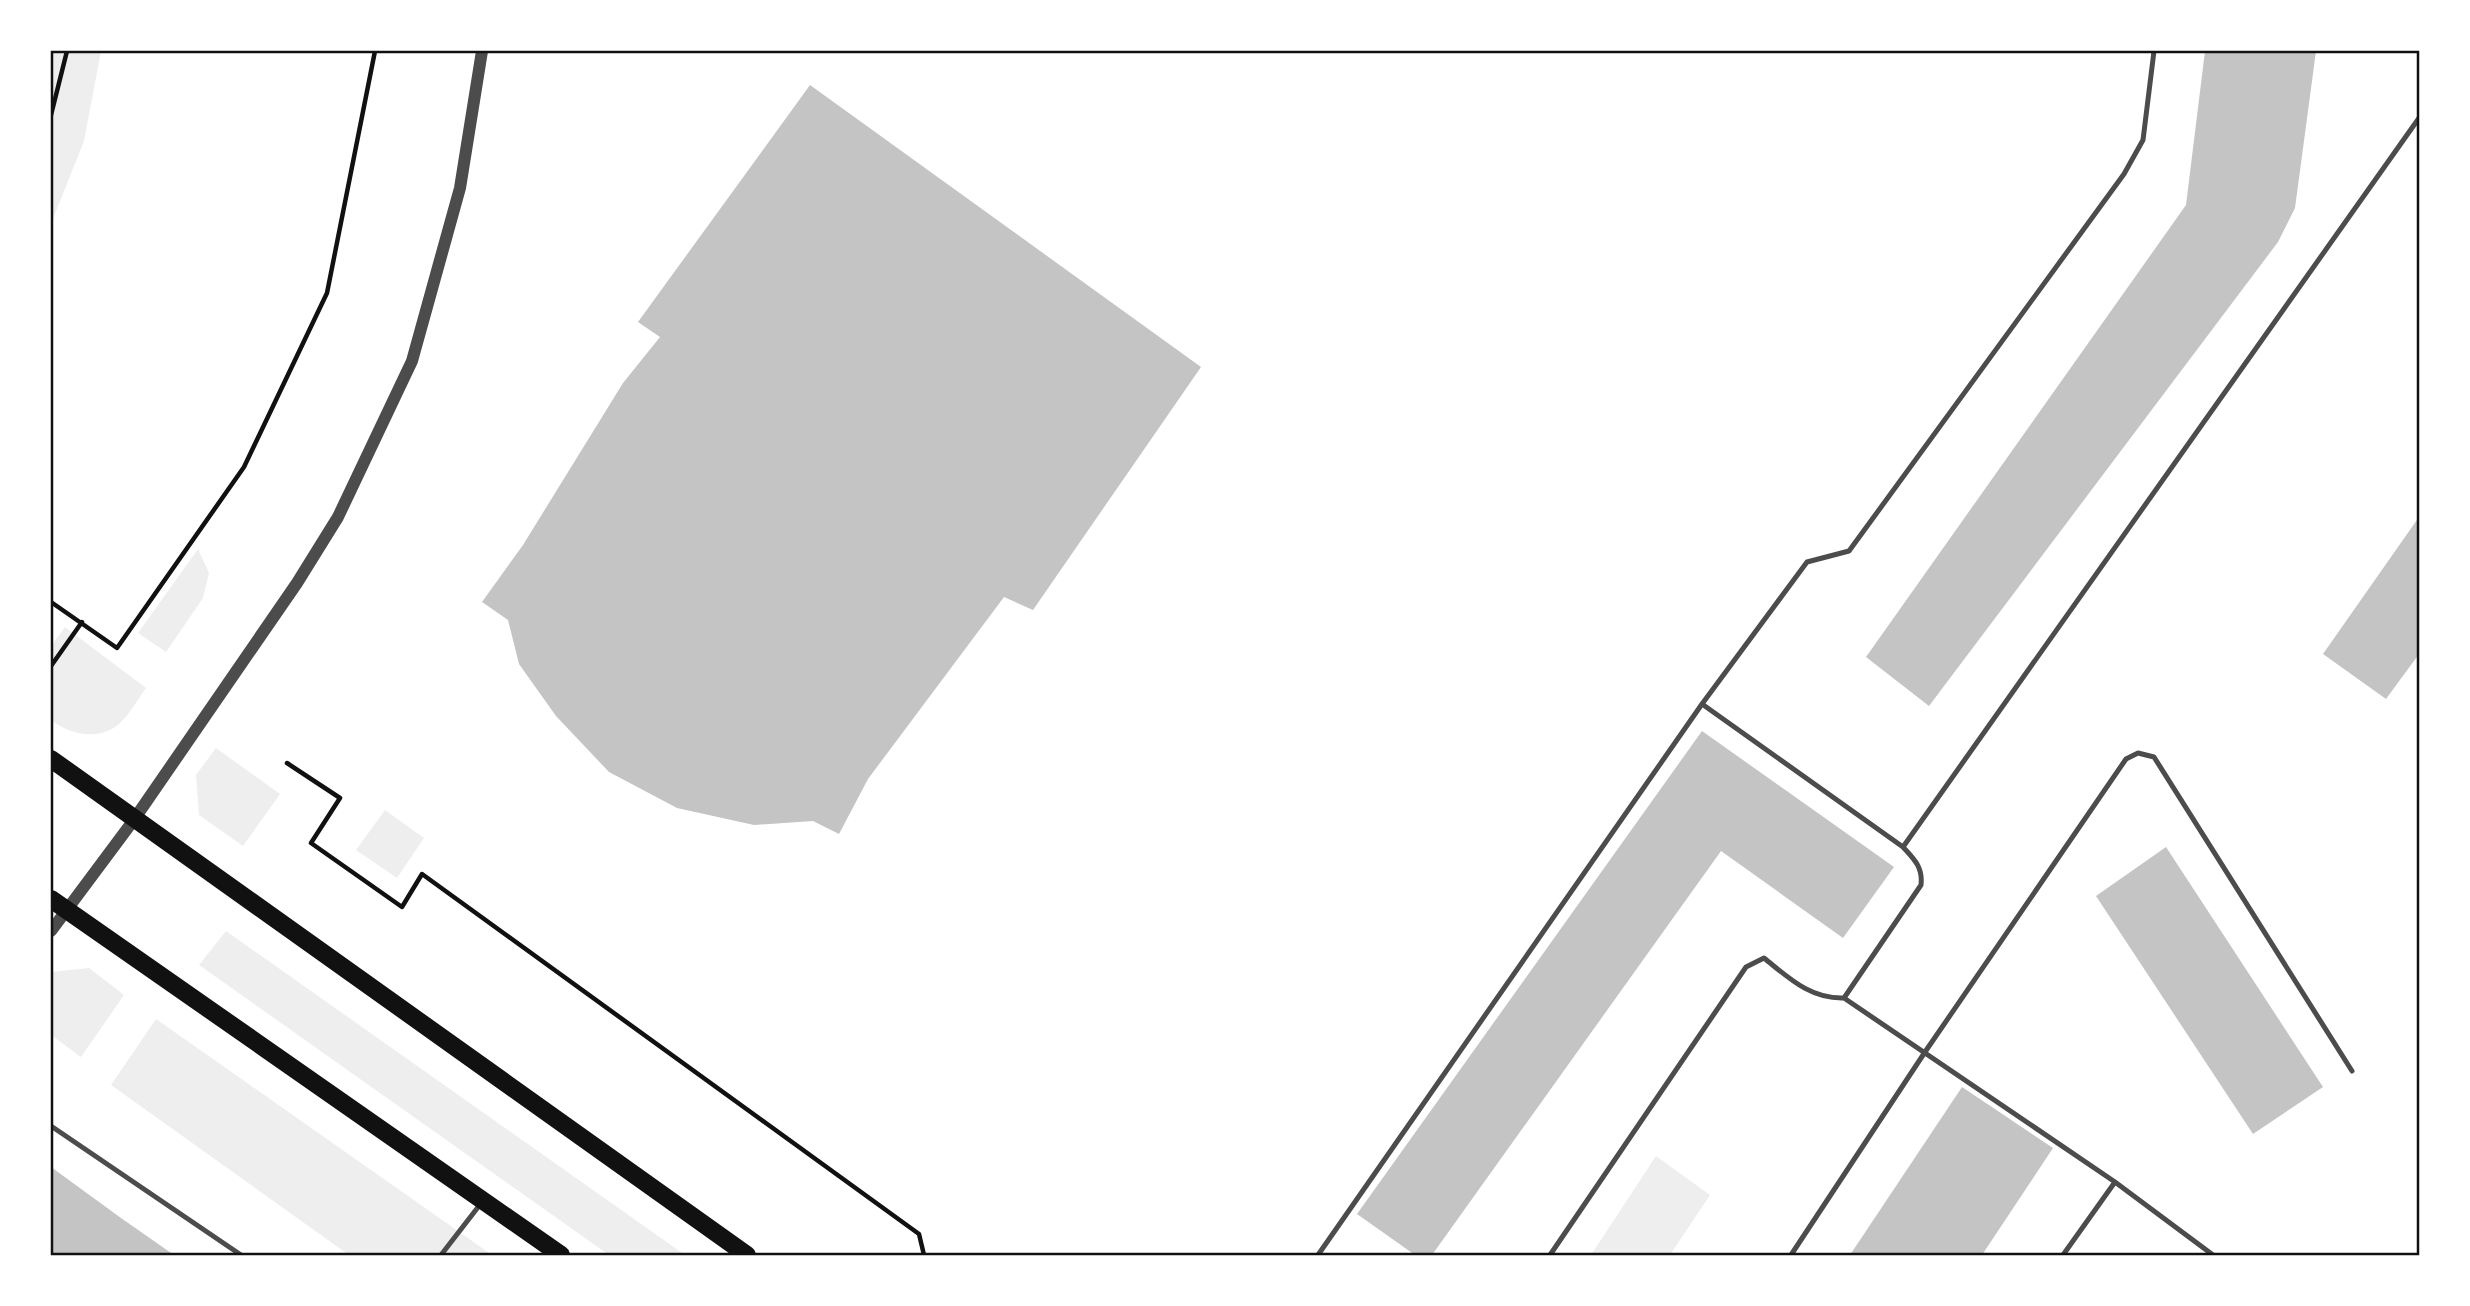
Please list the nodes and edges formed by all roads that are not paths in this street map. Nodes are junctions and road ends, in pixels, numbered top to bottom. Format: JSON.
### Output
{"nodes":[{"id":1,"x":482,"y":51,"type":"edge"},
{"id":2,"x":2154,"y":51,"type":"edge"},
{"id":3,"x":2419,"y":118,"type":"edge"},
{"id":4,"x":1702,"y":705,"type":"junction"},
{"id":5,"x":51,"y":759,"type":"edge"},
{"id":6,"x":133,"y":821,"type":"junction"},
{"id":7,"x":1903,"y":847,"type":"junction"},
{"id":8,"x":51,"y":899,"type":"edge"},
{"id":9,"x":66,"y":911,"type":"junction"},
{"id":10,"x":51,"y":931,"type":"edge"},
{"id":11,"x":1844,"y":999,"type":"junction"},
{"id":12,"x":1925,"y":1052,"type":"junction"},
{"id":13,"x":2351,"y":1071,"type":"dead end"},
{"id":14,"x":51,"y":1126,"type":"edge"},
{"id":15,"x":2115,"y":1182,"type":"junction"},
{"id":16,"x":483,"y":1200,"type":"junction"},
{"id":17,"x":241,"y":1255,"type":"edge"},
{"id":18,"x":441,"y":1255,"type":"edge"},
{"id":19,"x":561,"y":1255,"type":"edge"},
{"id":20,"x":747,"y":1255,"type":"edge"},
{"id":21,"x":1318,"y":1255,"type":"edge"},
{"id":22,"x":1550,"y":1255,"type":"edge"},
{"id":23,"x":1791,"y":1255,"type":"edge"},
{"id":24,"x":2063,"y":1255,"type":"edge"},
{"id":25,"x":2213,"y":1255,"type":"edge"}],
"edges":[{"from":1,"to":6,"type":"street"},
{"from":2,"to":4,"type":"lane"},
{"from":3,"to":7,"type":"lane"},
{"from":4,"to":7,"type":"lane"},
{"from":4,"to":21,"type":"lane"},
{"from":5,"to":6,"type":"main road"},
{"from":6,"to":9,"type":"street"},
{"from":6,"to":20,"type":"main road"},
{"from":7,"to":11,"type":"lane"},
{"from":8,"to":9,"type":"main road"},
{"from":9,"to":10,"type":"street"},
{"from":9,"to":16,"type":"main road"},
{"from":11,"to":12,"type":"lane"},
{"from":11,"to":22,"type":"lane"},
{"from":12,"to":13,"type":"lane"},
{"from":12,"to":15,"type":"lane"},
{"from":12,"to":23,"type":"lane"},
{"from":14,"to":17,"type":"lane"},
{"from":15,"to":24,"type":"lane"},
{"from":15,"to":25,"type":"lane"},
{"from":16,"to":18,"type":"lane"},
{"from":16,"to":19,"type":"main road"}]}
